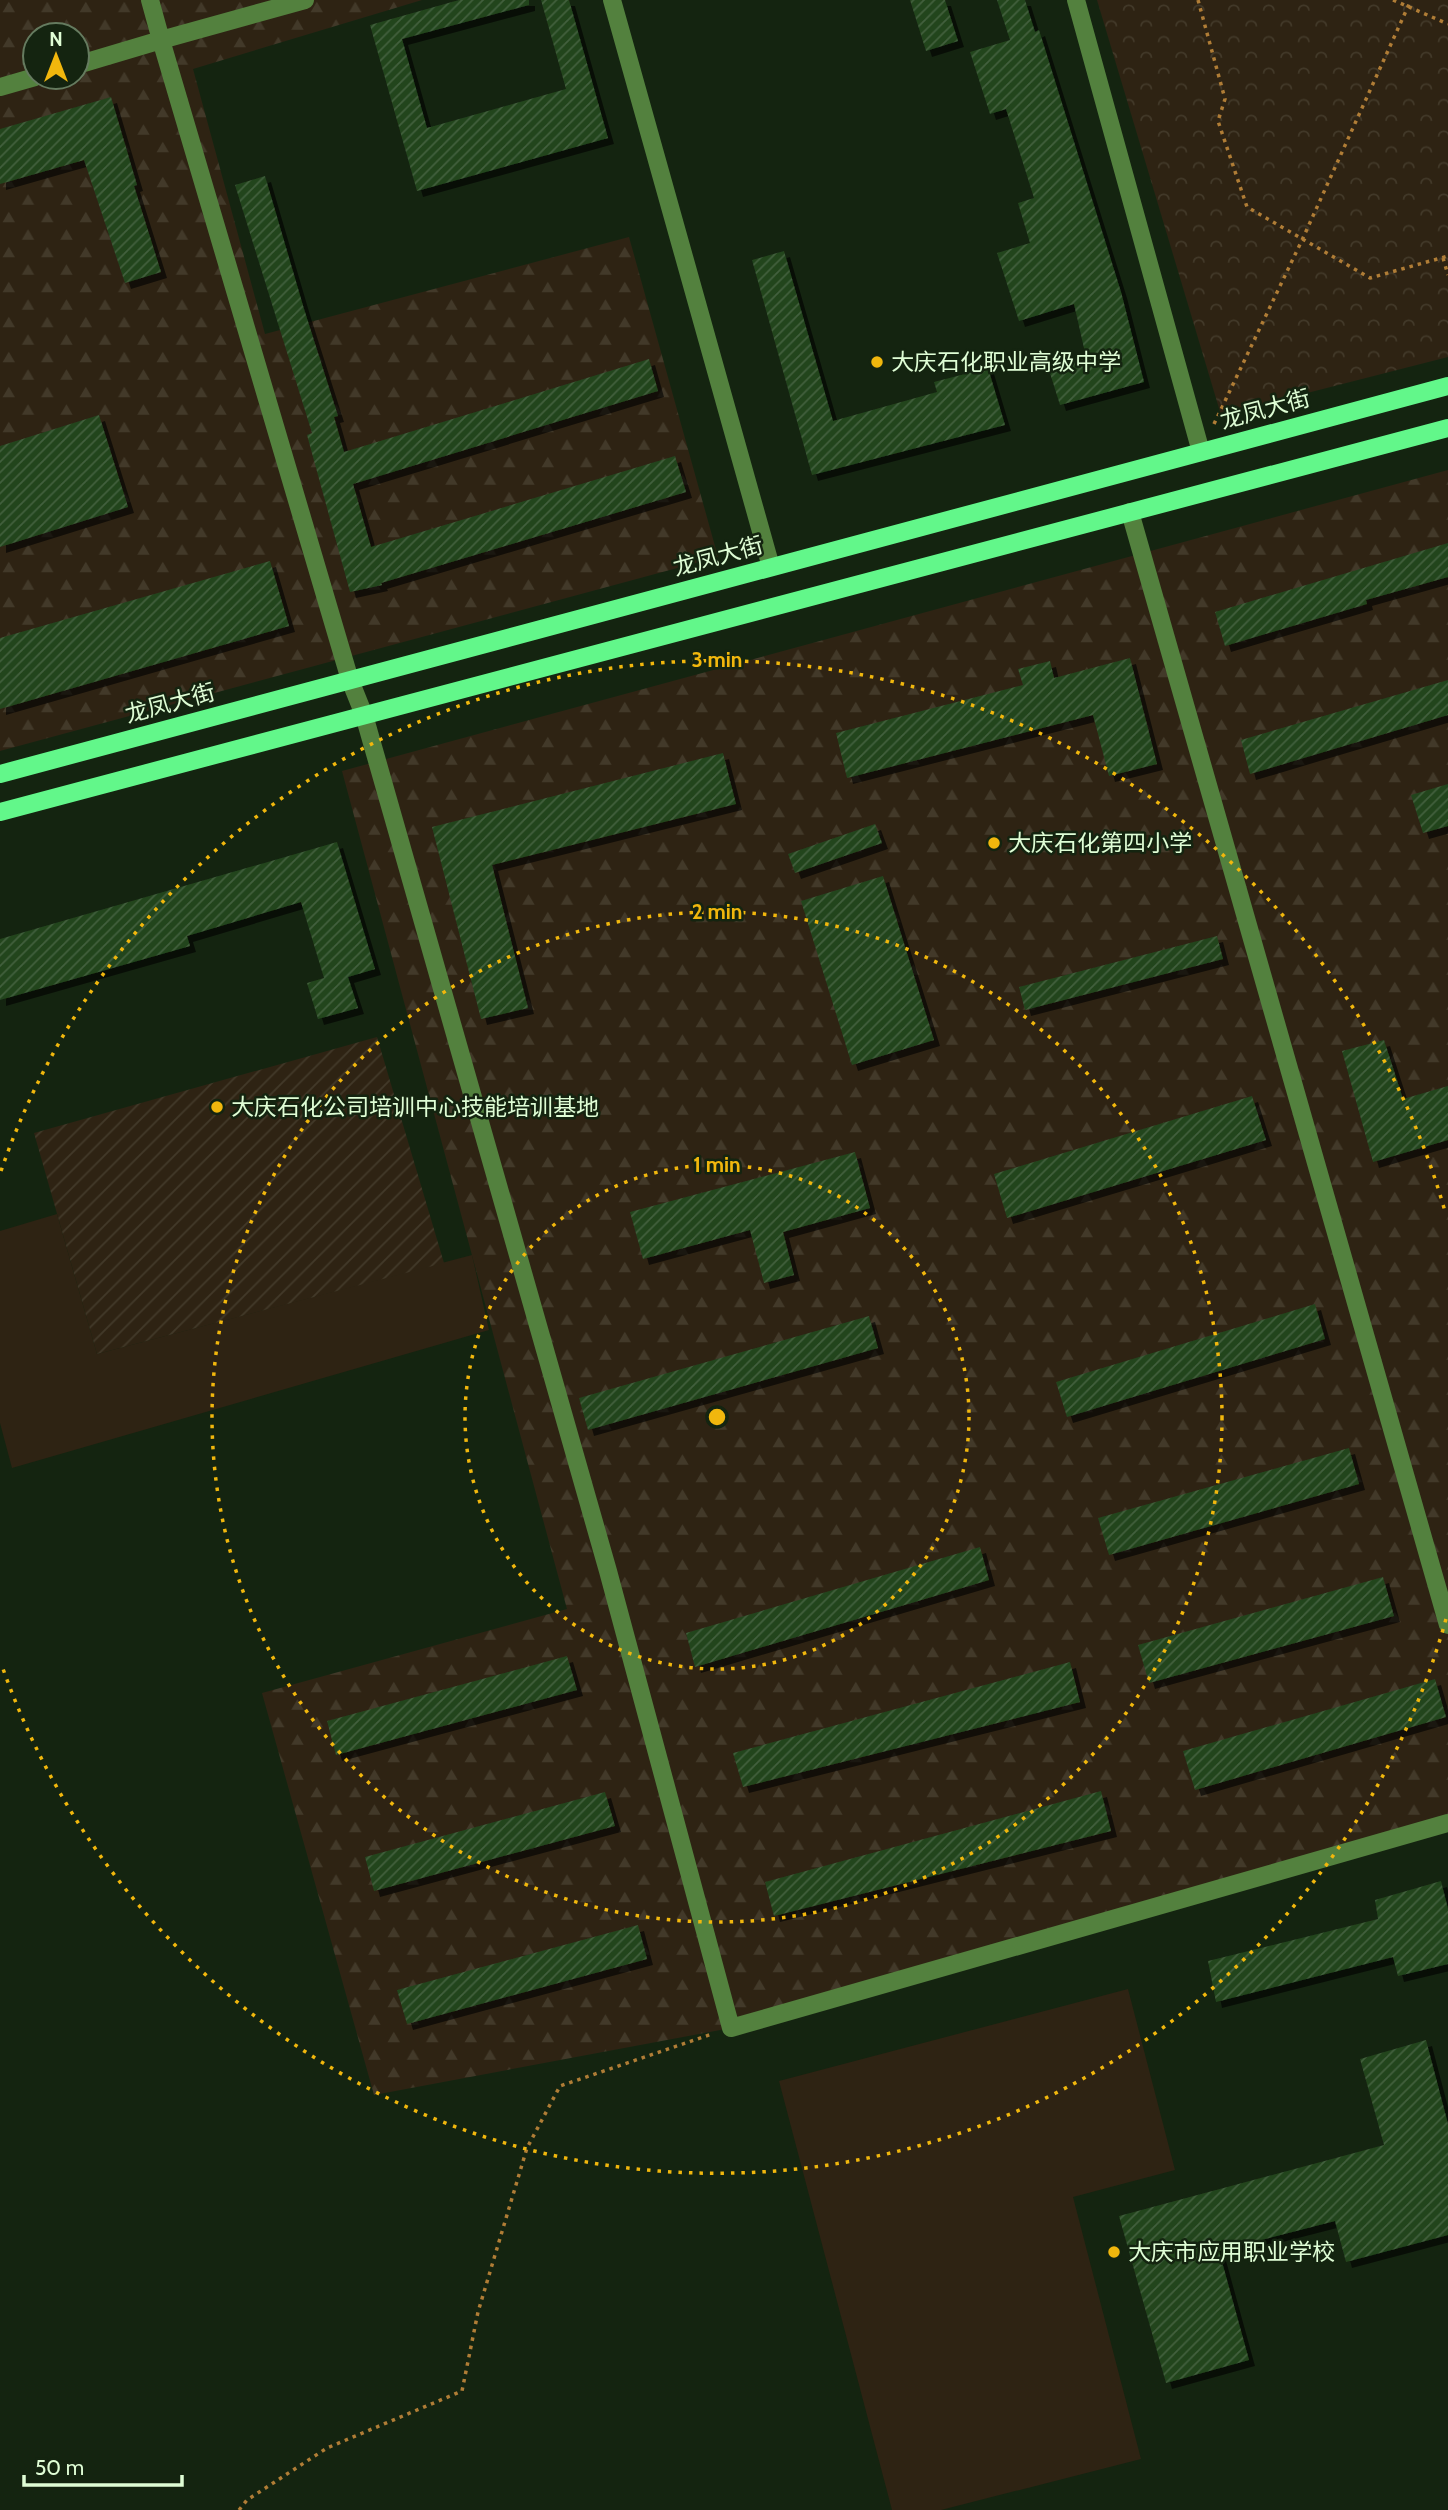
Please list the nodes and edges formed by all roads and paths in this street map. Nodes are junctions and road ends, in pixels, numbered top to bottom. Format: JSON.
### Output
{"nodes":[{"id":1,"x":150,"y":0,"type":"edge"},
{"id":2,"x":305,"y":0,"type":"edge"},
{"id":3,"x":612,"y":0,"type":"edge"},
{"id":4,"x":1076,"y":0,"type":"edge"},
{"id":5,"x":1198,"y":0,"type":"edge"},
{"id":6,"x":1393,"y":0,"type":"edge"},
{"id":7,"x":1411,"y":0,"type":"edge"},
{"id":8,"x":1408,"y":7,"type":"junction"},
{"id":9,"x":1448,"y":24,"type":"edge"},
{"id":10,"x":162,"y":40,"type":"junction"},
{"id":11,"x":91,"y":61,"type":"edge"},
{"id":12,"x":21,"y":81,"type":"edge"},
{"id":13,"x":0,"y":87,"type":"edge"},
{"id":14,"x":1303,"y":238,"type":"junction"},
{"id":15,"x":1445,"y":257,"type":"edge"},
{"id":16,"x":1448,"y":275,"type":"edge"},
{"id":17,"x":1448,"y":386,"type":"edge"},
{"id":18,"x":1448,"y":428,"type":"edge"},
{"id":19,"x":1200,"y":452,"type":"junction"},
{"id":20,"x":1130,"y":512,"type":"junction"},
{"id":21,"x":771,"y":567,"type":"junction"},
{"id":22,"x":349,"y":680,"type":"junction"},
{"id":23,"x":364,"y":715,"type":"junction"},
{"id":24,"x":0,"y":774,"type":"edge"},
{"id":25,"x":0,"y":812,"type":"edge"},
{"id":26,"x":1448,"y":1625,"type":"edge"},
{"id":27,"x":1448,"y":1823,"type":"edge"},
{"id":28,"x":731,"y":2028,"type":"junction"},
{"id":29,"x":239,"y":2510,"type":"edge"}],
"edges":[{"from":1,"to":10,"type":"street"},
{"from":2,"to":10,"type":"street"},
{"from":3,"to":21,"type":"street"},
{"from":4,"to":19,"type":"street"},
{"from":5,"to":14,"type":"path"},
{"from":6,"to":8,"type":"path"},
{"from":7,"to":8,"type":"path"},
{"from":8,"to":9,"type":"path"},
{"from":8,"to":14,"type":"path"},
{"from":10,"to":11,"type":"street"},
{"from":10,"to":22,"type":"street"},
{"from":12,"to":13,"type":"street"},
{"from":14,"to":15,"type":"path"},
{"from":14,"to":19,"type":"path"},
{"from":15,"to":16,"type":"path"},
{"from":17,"to":19,"type":"main road","name":"龙凤大街"},
{"from":18,"to":20,"type":"main road"},
{"from":19,"to":21,"type":"main road","name":"龙凤大街"},
{"from":20,"to":23,"type":"main road"},
{"from":20,"to":26,"type":"street"},
{"from":21,"to":22,"type":"main road","name":"龙凤大街"},
{"from":22,"to":23,"type":"street"},
{"from":22,"to":24,"type":"main road","name":"龙凤大街"},
{"from":23,"to":25,"type":"main road"},
{"from":23,"to":28,"type":"street"},
{"from":27,"to":28,"type":"street"},
{"from":28,"to":29,"type":"path"}]}
